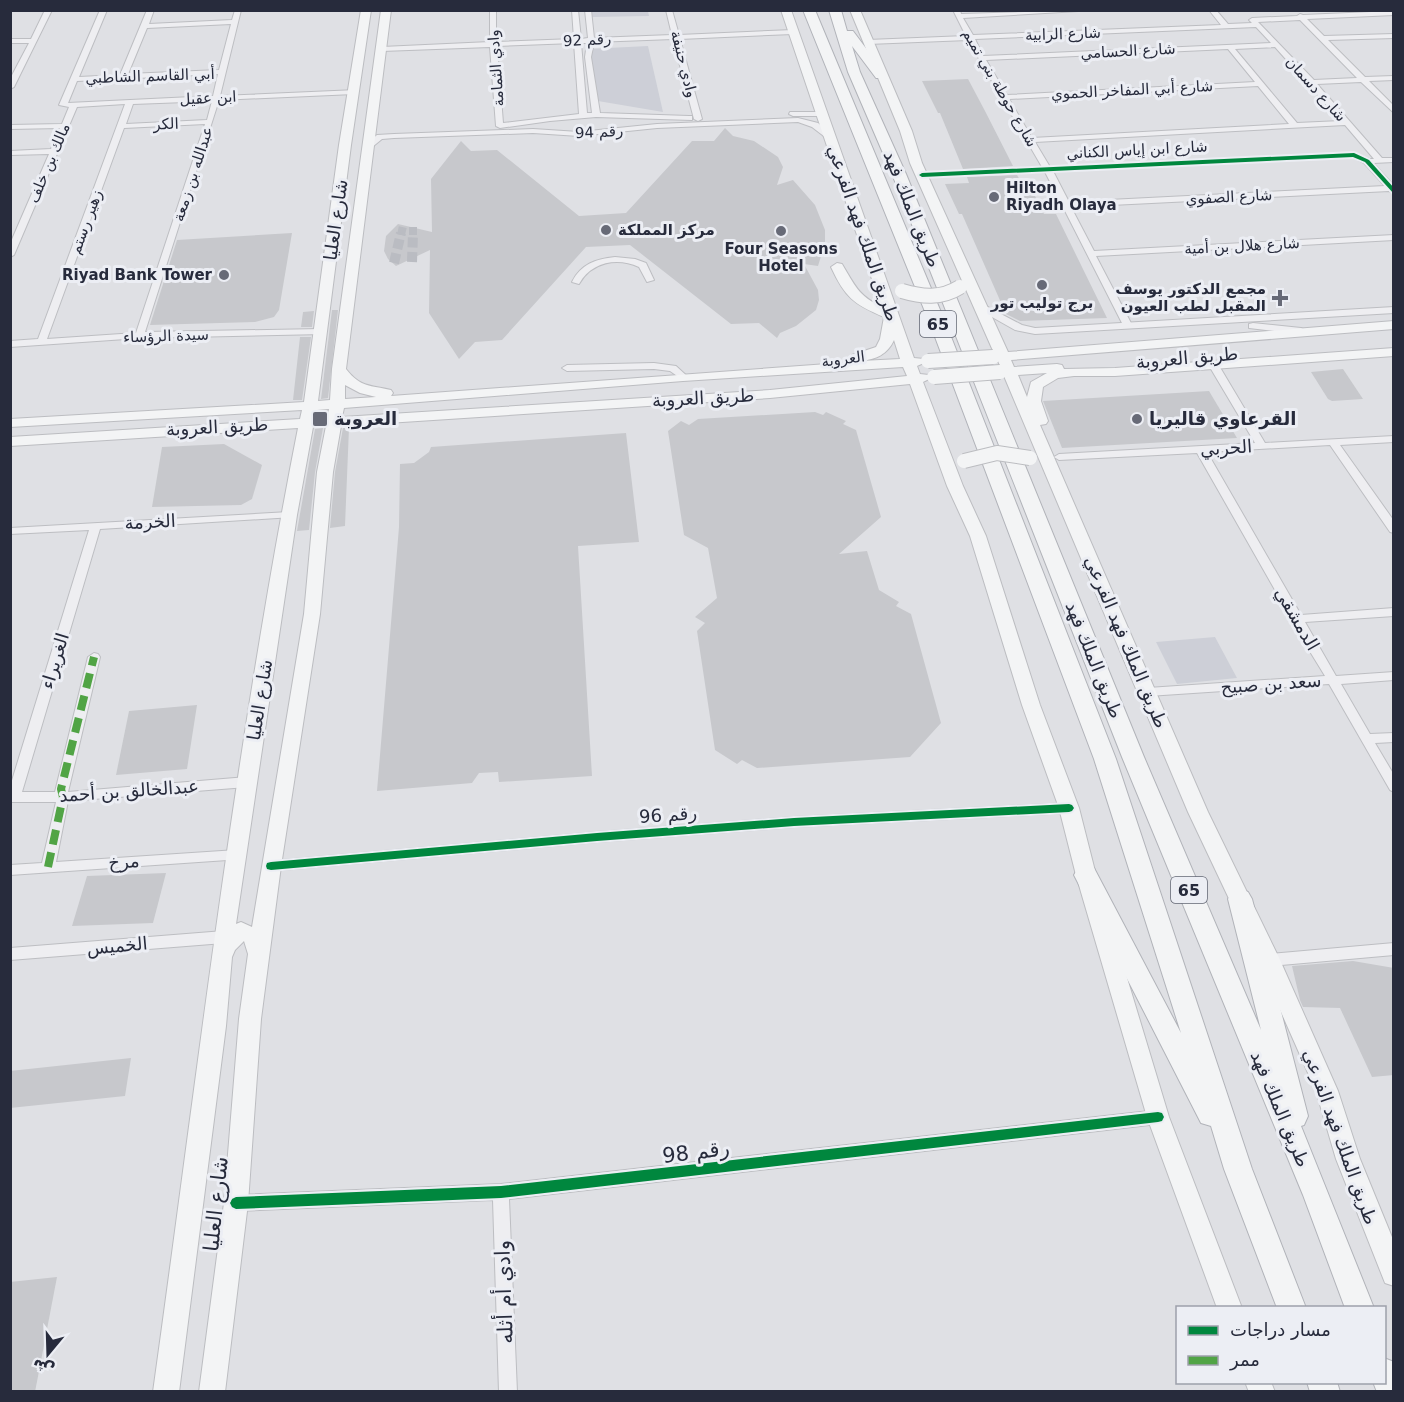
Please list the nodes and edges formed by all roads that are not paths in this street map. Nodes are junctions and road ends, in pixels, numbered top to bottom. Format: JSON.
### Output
{"nodes":[{"id":1,"x":49,"y":10,"type":"edge"},
{"id":2,"x":104,"y":10,"type":"edge"},
{"id":3,"x":151,"y":10,"type":"edge"},
{"id":4,"x":238,"y":10,"type":"edge"},
{"id":5,"x":366,"y":10,"type":"edge"},
{"id":6,"x":386,"y":10,"type":"edge"},
{"id":7,"x":493,"y":10,"type":"edge"},
{"id":8,"x":575,"y":10,"type":"edge"},
{"id":9,"x":588,"y":10,"type":"edge"},
{"id":10,"x":669,"y":10,"type":"edge"},
{"id":11,"x":786,"y":10,"type":"edge"},
{"id":12,"x":835,"y":10,"type":"edge"},
{"id":13,"x":855,"y":10,"type":"edge"},
{"id":14,"x":1092,"y":10,"type":"edge"},
{"id":15,"x":1212,"y":10,"type":"edge"},
{"id":16,"x":807,"y":12,"type":"edge"},
{"id":17,"x":958,"y":13,"type":"edge"},
{"id":18,"x":1394,"y":13,"type":"edge"},
{"id":19,"x":1300,"y":16,"type":"junction"},
{"id":20,"x":234,"y":22,"type":"junction"},
{"id":21,"x":1255,"y":22,"type":"junction"},
{"id":22,"x":840,"y":25,"type":"junction"},
{"id":23,"x":145,"y":26,"type":"junction"},
{"id":24,"x":1227,"y":27,"type":"junction"},
{"id":25,"x":793,"y":32,"type":"junction"},
{"id":26,"x":1394,"y":36,"type":"edge"},
{"id":27,"x":678,"y":37,"type":"junction"},
{"id":28,"x":969,"y":38,"type":"junction"},
{"id":29,"x":1324,"y":38,"type":"junction"},
{"id":30,"x":591,"y":39,"type":"junction"},
{"id":31,"x":10,"y":41,"type":"edge"},
{"id":32,"x":34,"y":41,"type":"junction"},
{"id":33,"x":579,"y":41,"type":"junction"},
{"id":34,"x":868,"y":42,"type":"junction"},
{"id":35,"x":493,"y":44,"type":"junction"},
{"id":36,"x":1276,"y":45,"type":"junction"},
{"id":37,"x":1229,"y":46,"type":"junction"},
{"id":38,"x":382,"y":49,"type":"junction"},
{"id":39,"x":981,"y":58,"type":"junction"},
{"id":40,"x":225,"y":72,"type":"junction"},
{"id":41,"x":880,"y":75,"type":"junction"},
{"id":42,"x":123,"y":77,"type":"junction"},
{"id":43,"x":1394,"y":78,"type":"edge"},
{"id":44,"x":75,"y":79,"type":"junction"},
{"id":45,"x":1362,"y":79,"type":"junction"},
{"id":46,"x":1312,"y":82,"type":"junction"},
{"id":47,"x":1259,"y":84,"type":"junction"},
{"id":48,"x":10,"y":87,"type":"edge"},
{"id":49,"x":354,"y":92,"type":"junction"},
{"id":50,"x":1005,"y":97,"type":"junction"},
{"id":51,"x":216,"y":98,"type":"junction"},
{"id":52,"x":130,"y":102,"type":"junction"},
{"id":53,"x":74,"y":104,"type":"junction"},
{"id":54,"x":63,"y":105,"type":"joint"},
{"id":55,"x":1394,"y":111,"type":"edge"},
{"id":56,"x":583,"y":114,"type":"junction"},
{"id":57,"x":596,"y":114,"type":"junction"},
{"id":58,"x":644,"y":114,"type":"junction"},
{"id":59,"x":822,"y":114,"type":"junction"},
{"id":60,"x":780,"y":115,"type":"junction"},
{"id":61,"x":537,"y":119,"type":"junction"},
{"id":62,"x":698,"y":119,"type":"junction"},
{"id":63,"x":370,"y":121,"type":"junction"},
{"id":64,"x":210,"y":122,"type":"junction"},
{"id":65,"x":350,"y":122,"type":"junction"},
{"id":66,"x":735,"y":122,"type":"junction"},
{"id":67,"x":1346,"y":123,"type":"junction"},
{"id":68,"x":1294,"y":125,"type":"junction"},
{"id":69,"x":65,"y":126,"type":"junction"},
{"id":70,"x":121,"y":126,"type":"junction"},
{"id":71,"x":500,"y":126,"type":"junction"},
{"id":72,"x":657,"y":126,"type":"junction"},
{"id":73,"x":10,"y":127,"type":"edge"},
{"id":74,"x":539,"y":132,"type":"junction"},
{"id":75,"x":450,"y":134,"type":"junction"},
{"id":76,"x":828,"y":135,"type":"junction"},
{"id":77,"x":1029,"y":140,"type":"junction"},
{"id":78,"x":490,"y":141,"type":"dead end"},
{"id":79,"x":368,"y":146,"type":"junction"},
{"id":80,"x":55,"y":151,"type":"junction"},
{"id":81,"x":10,"y":153,"type":"edge"},
{"id":82,"x":1394,"y":159,"type":"edge"},
{"id":83,"x":1379,"y":160,"type":"junction"},
{"id":84,"x":1367,"y":161,"type":"junction"},
{"id":85,"x":1048,"y":170,"type":"junction"},
{"id":86,"x":921,"y":175,"type":"junction"},
{"id":87,"x":1392,"y":190,"type":"edge"},
{"id":88,"x":1064,"y":205,"type":"junction"},
{"id":89,"x":1394,"y":237,"type":"edge"},
{"id":90,"x":1091,"y":254,"type":"junction"},
{"id":91,"x":10,"y":255,"type":"edge"},
{"id":92,"x":837,"y":267,"type":"dead end"},
{"id":93,"x":962,"y":267,"type":"junction"},
{"id":94,"x":877,"y":271,"type":"junction"},
{"id":95,"x":650,"y":280,"type":"dead end"},
{"id":96,"x":576,"y":282,"type":"dead end"},
{"id":97,"x":981,"y":306,"type":"junction"},
{"id":98,"x":1394,"y":310,"type":"edge"},
{"id":99,"x":891,"y":315,"type":"junction"},
{"id":100,"x":1206,"y":322,"type":"junction"},
{"id":101,"x":1127,"y":325,"type":"junction"},
{"id":102,"x":1394,"y":325,"type":"edge"},
{"id":103,"x":1301,"y":331,"type":"junction"},
{"id":104,"x":321,"y":332,"type":"junction"},
{"id":105,"x":140,"y":335,"type":"junction"},
{"id":106,"x":1394,"y":342,"type":"edge"},
{"id":107,"x":41,"y":343,"type":"junction"},
{"id":108,"x":10,"y":344,"type":"edge"},
{"id":109,"x":1335,"y":349,"type":"junction"},
{"id":110,"x":1394,"y":352,"type":"edge"},
{"id":111,"x":1001,"y":364,"type":"junction"},
{"id":112,"x":1213,"y":364,"type":"junction"},
{"id":113,"x":1088,"y":366,"type":"junction"},
{"id":114,"x":567,"y":368,"type":"dead end"},
{"id":115,"x":917,"y":368,"type":"junction"},
{"id":116,"x":339,"y":369,"type":"junction"},
{"id":117,"x":1031,"y":370,"type":"junction"},
{"id":118,"x":767,"y":372,"type":"junction"},
{"id":119,"x":1070,"y":373,"type":"junction"},
{"id":120,"x":683,"y":377,"type":"junction"},
{"id":121,"x":498,"y":390,"type":"junction"},
{"id":122,"x":770,"y":394,"type":"junction"},
{"id":123,"x":337,"y":404,"type":"junction"},
{"id":124,"x":310,"y":405,"type":"junction"},
{"id":125,"x":307,"y":422,"type":"junction"},
{"id":126,"x":334,"y":422,"type":"junction"},
{"id":127,"x":10,"y":423,"type":"edge"},
{"id":128,"x":932,"y":425,"type":"junction"},
{"id":129,"x":1394,"y":439,"type":"edge"},
{"id":130,"x":10,"y":442,"type":"edge"},
{"id":131,"x":1333,"y":442,"type":"junction"},
{"id":132,"x":1262,"y":446,"type":"junction"},
{"id":133,"x":1201,"y":450,"type":"junction"},
{"id":134,"x":1059,"y":457,"type":"junction"},
{"id":135,"x":289,"y":515,"type":"junction"},
{"id":136,"x":96,"y":525,"type":"junction"},
{"id":137,"x":1394,"y":530,"type":"edge"},
{"id":138,"x":10,"y":531,"type":"edge"},
{"id":139,"x":1080,"y":535,"type":"junction"},
{"id":140,"x":978,"y":536,"type":"junction"},
{"id":141,"x":1394,"y":612,"type":"edge"},
{"id":142,"x":1296,"y":619,"type":"junction"},
{"id":143,"x":94,"y":657,"type":"dead end"},
{"id":144,"x":1394,"y":676,"type":"edge"},
{"id":145,"x":1332,"y":680,"type":"junction"},
{"id":146,"x":1148,"y":692,"type":"junction"},
{"id":147,"x":1394,"y":737,"type":"edge"},
{"id":148,"x":1366,"y":739,"type":"junction"},
{"id":149,"x":247,"y":782,"type":"junction"},
{"id":150,"x":1394,"y":787,"type":"edge"},
{"id":151,"x":12,"y":796,"type":"edge"},
{"id":152,"x":63,"y":796,"type":"junction"},
{"id":153,"x":1069,"y":808,"type":"junction"},
{"id":154,"x":237,"y":855,"type":"junction"},
{"id":155,"x":271,"y":866,"type":"junction"},
{"id":156,"x":48,"y":867,"type":"junction"},
{"id":157,"x":10,"y":870,"type":"edge"},
{"id":158,"x":1086,"y":875,"type":"junction"},
{"id":159,"x":1240,"y":899,"type":"junction"},
{"id":160,"x":224,"y":937,"type":"junction"},
{"id":161,"x":1394,"y":949,"type":"edge"},
{"id":162,"x":10,"y":954,"type":"edge"},
{"id":163,"x":259,"y":955,"type":"junction"},
{"id":164,"x":1269,"y":960,"type":"junction"},
{"id":165,"x":215,"y":1026,"type":"junction"},
{"id":166,"x":1158,"y":1117,"type":"junction"},
{"id":167,"x":1238,"y":1169,"type":"junction"},
{"id":168,"x":501,"y":1192,"type":"junction"},
{"id":169,"x":1317,"y":1195,"type":"junction"},
{"id":170,"x":236,"y":1203,"type":"junction"},
{"id":171,"x":1385,"y":1235,"type":"edge"},
{"id":172,"x":1394,"y":1274,"type":"edge"},
{"id":173,"x":1229,"y":1306,"type":"edge"},
{"id":174,"x":1291,"y":1306,"type":"edge"},
{"id":175,"x":1359,"y":1306,"type":"edge"},
{"id":176,"x":1386,"y":1377,"type":"edge"},
{"id":177,"x":166,"y":1392,"type":"edge"},
{"id":178,"x":212,"y":1392,"type":"edge"},
{"id":179,"x":508,"y":1392,"type":"edge"},
{"id":180,"x":1392,"y":1392,"type":"edge"}],
"edges":[{"from":1,"to":32,"type":"street"},
{"from":2,"to":44,"type":"street","name":"مالك بن خلف"},
{"from":3,"to":23,"type":"street"},
{"from":4,"to":20,"type":"street","name":"عبدالله بن زمعة"},
{"from":5,"to":49,"type":"main road","name":"شارع العليا"},
{"from":6,"to":38,"type":"main road","name":"شارع العليا"},
{"from":7,"to":35,"type":"street","name":"وادي الثمامة"},
{"from":8,"to":33,"type":"street"},
{"from":9,"to":30,"type":"street"},
{"from":10,"to":27,"type":"street","name":"وادي حنيفة"},
{"from":11,"to":25,"type":"main road","name":"طريق الملك فهد الفرعي"},
{"from":12,"to":22,"type":"highway","name":"طريق الملك فهد","number":"65"},
{"from":13,"to":34,"type":"main road","name":"طريق الملك فهد الفرعي"},
{"from":14,"to":17,"type":"street"},
{"from":15,"to":24,"type":"street"},
{"from":16,"to":167,"type":"highway","name":"طريق الملك فهد","number":"65"},
{"from":17,"to":28,"type":"street","name":"شارع حوطة بني تميم"},
{"from":18,"to":19,"type":"street","name":"شارع الرابية"},
{"from":19,"to":21,"type":"street","name":"شارع الرابية"},
{"from":19,"to":29,"type":"street"},
{"from":20,"to":23,"type":"street"},
{"from":20,"to":40,"type":"street","name":"عبدالله بن زمعة"},
{"from":21,"to":24,"type":"street","name":"شارع الرابية"},
{"from":21,"to":36,"type":"street","name":"شارع دسمان"},
{"from":22,"to":41,"type":"highway"},
{"from":22,"to":169,"type":"highway","name":"طريق الملك فهد","number":"65"},
{"from":23,"to":42,"type":"street"},
{"from":24,"to":28,"type":"street","name":"شارع الرابية"},
{"from":25,"to":27,"type":"street","name":"رقم 92"},
{"from":25,"to":59,"type":"main road","name":"طريق الملك فهد الفرعي"},
{"from":26,"to":29,"type":"street"},
{"from":27,"to":30,"type":"street","name":"رقم 92"},
{"from":27,"to":62,"type":"street","name":"وادي حنيفة"},
{"from":28,"to":34,"type":"street","name":"شارع الرابية"},
{"from":28,"to":39,"type":"street","name":"شارع حوطة بني تميم"},
{"from":29,"to":45,"type":"street"},
{"from":30,"to":33,"type":"street","name":"رقم 92"},
{"from":30,"to":57,"type":"street"},
{"from":31,"to":32,"type":"street"},
{"from":32,"to":48,"type":"street"},
{"from":33,"to":35,"type":"street","name":"رقم 92"},
{"from":33,"to":56,"type":"street"},
{"from":34,"to":41,"type":"main road","name":"طريق الملك فهد الفرعي"},
{"from":35,"to":38,"type":"street","name":"رقم 92"},
{"from":35,"to":71,"type":"street","name":"وادي الثمامة"},
{"from":36,"to":37,"type":"street","name":"شارع الحسامي"},
{"from":36,"to":46,"type":"street","name":"شارع دسمان"},
{"from":37,"to":39,"type":"street","name":"شارع الحسامي"},
{"from":37,"to":47,"type":"street"},
{"from":38,"to":63,"type":"main road","name":"شارع العليا"},
{"from":39,"to":50,"type":"street","name":"شارع حوطة بني تميم"},
{"from":40,"to":42,"type":"street","name":"أبي القاسم الشاطبي"},
{"from":40,"to":51,"type":"street","name":"عبدالله بن زمعة"},
{"from":41,"to":86,"type":"main road","name":"طريق الملك فهد الفرعي"},
{"from":42,"to":44,"type":"street","name":"أبي القاسم الشاطبي"},
{"from":43,"to":45,"type":"street"},
{"from":44,"to":54,"type":"street","name":"مالك بن خلف"},
{"from":45,"to":46,"type":"street"},
{"from":45,"to":55,"type":"street"},
{"from":46,"to":67,"type":"street","name":"شارع دسمان"},
{"from":47,"to":50,"type":"street","name":"شارع أبي المفاخر الحموي"},
{"from":47,"to":68,"type":"street"},
{"from":49,"to":51,"type":"street","name":"ابن عقيل"},
{"from":49,"to":65,"type":"main road","name":"شارع العليا"},
{"from":50,"to":77,"type":"street","name":"شارع حوطة بني تميم"},
{"from":51,"to":52,"type":"street","name":"ابن عقيل"},
{"from":51,"to":64,"type":"street","name":"عبدالله بن زمعة"},
{"from":52,"to":53,"type":"street","name":"ابن عقيل"},
{"from":52,"to":70,"type":"street","name":"زهير رستم"},
{"from":53,"to":54,"type":"street","name":"ابن عقيل"},
{"from":53,"to":69,"type":"street","name":"مالك بن خلف"},
{"from":56,"to":57,"type":"street","name":"رقم 94"},
{"from":56,"to":61,"type":"street","name":"رقم 94"},
{"from":57,"to":58,"type":"street","name":"رقم 94"},
{"from":58,"to":62,"type":"street","name":"رقم 94"},
{"from":58,"to":72,"type":"street"},
{"from":59,"to":60,"type":"street","name":"رقم 94"},
{"from":59,"to":76,"type":"main road","name":"طريق الملك فهد الفرعي"},
{"from":60,"to":62,"type":"street","name":"رقم 94"},
{"from":60,"to":66,"type":"street"},
{"from":61,"to":71,"type":"street","name":"رقم 94"},
{"from":61,"to":74,"type":"street"},
{"from":63,"to":65,"type":"main road"},
{"from":63,"to":71,"type":"street","name":"رقم 94"},
{"from":63,"to":79,"type":"main road","name":"شارع العليا"},
{"from":64,"to":70,"type":"street","name":"الكر"},
{"from":64,"to":105,"type":"street","name":"عبدالله بن زمعة"},
{"from":65,"to":104,"type":"main road","name":"شارع العليا"},
{"from":66,"to":72,"type":"street","name":"رقم 94"},
{"from":66,"to":76,"type":"street","name":"رقم 94"},
{"from":67,"to":68,"type":"street"},
{"from":67,"to":83,"type":"street","name":"شارع دسمان"},
{"from":68,"to":77,"type":"street"},
{"from":69,"to":73,"type":"street"},
{"from":69,"to":80,"type":"street","name":"مالك بن خلف"},
{"from":70,"to":107,"type":"street","name":"زهير رستم"},
{"from":72,"to":74,"type":"street","name":"رقم 94"},
{"from":74,"to":75,"type":"street","name":"رقم 94"},
{"from":75,"to":78,"type":"street"},
{"from":75,"to":79,"type":"street","name":"رقم 94"},
{"from":76,"to":94,"type":"main road","name":"طريق الملك فهد الفرعي"},
{"from":77,"to":85,"type":"street","name":"شارع حوطة بني تميم"},
{"from":79,"to":116,"type":"main road","name":"شارع العليا"},
{"from":80,"to":81,"type":"street"},
{"from":80,"to":91,"type":"street","name":"مالك بن خلف"},
{"from":82,"to":83,"type":"street"},
{"from":83,"to":84,"type":"street"},
{"from":84,"to":85,"type":"street","name":"شارع ابن إياس الكناني"},
{"from":84,"to":87,"type":"street"},
{"from":85,"to":86,"type":"street","name":"شارع ابن إياس الكناني"},
{"from":85,"to":88,"type":"street","name":"شارع حوطة بني تميم"},
{"from":86,"to":93,"type":"main road","name":"طريق الملك فهد الفرعي"},
{"from":87,"to":88,"type":"street","name":"شارع الصفوي"},
{"from":88,"to":90,"type":"street","name":"شارع حوطة بني تميم"},
{"from":89,"to":90,"type":"street","name":"شارع هلال بن أمية"},
{"from":90,"to":101,"type":"street","name":"شارع حوطة بني تميم"},
{"from":92,"to":99,"type":"main road"},
{"from":93,"to":94,"type":"main road","bridge":true},
{"from":93,"to":97,"type":"main road","name":"طريق الملك فهد الفرعي"},
{"from":94,"to":99,"type":"main road","name":"طريق الملك فهد الفرعي"},
{"from":95,"to":96,"type":"street"},
{"from":97,"to":101,"type":"street"},
{"from":97,"to":111,"type":"main road","name":"طريق الملك فهد الفرعي"},
{"from":98,"to":100,"type":"street"},
{"from":99,"to":115,"type":"main road","name":"طريق الملك فهد الفرعي"},
{"from":99,"to":118,"type":"main road","name":"العروبة"},
{"from":100,"to":101,"type":"street"},
{"from":100,"to":103,"type":"street"},
{"from":102,"to":103,"type":"main road","name":"طريق العروبة"},
{"from":103,"to":111,"type":"main road","name":"طريق العروبة"},
{"from":104,"to":105,"type":"street","name":"سيدة الرؤساء"},
{"from":104,"to":124,"type":"main road","name":"شارع العليا"},
{"from":105,"to":107,"type":"street","name":"سيدة الرؤساء"},
{"from":106,"to":109,"type":"main road","name":"طريق العروبة"},
{"from":107,"to":108,"type":"street","name":"سيدة الرؤساء"},
{"from":109,"to":110,"type":"main road"},
{"from":109,"to":113,"type":"main road","name":"طريق العروبة"},
{"from":110,"to":112,"type":"main road"},
{"from":111,"to":115,"type":"main road","name":"طريق العروبة","bridge":true},
{"from":111,"to":115,"type":"main road","name":"طريق العروبة","bridge":true},
{"from":111,"to":117,"type":"main road","name":"طريق العروبة"},
{"from":111,"to":139,"type":"main road","name":"طريق الملك فهد الفرعي"},
{"from":112,"to":119,"type":"main road"},
{"from":112,"to":132,"type":"street"},
{"from":113,"to":117,"type":"main road","name":"طريق العروبة"},
{"from":113,"to":119,"type":"main road"},
{"from":114,"to":120,"type":"street"},
{"from":115,"to":118,"type":"main road","name":"طريق العروبة"},
{"from":115,"to":122,"type":"main road","name":"طريق العروبة"},
{"from":115,"to":128,"type":"main road","name":"طريق الملك فهد الفرعي"},
{"from":116,"to":121,"type":"main road"},
{"from":116,"to":123,"type":"main road","name":"شارع العليا"},
{"from":117,"to":119,"type":"main road"},
{"from":118,"to":120,"type":"main road","name":"طريق العروبة"},
{"from":119,"to":134,"type":"main road"},
{"from":120,"to":121,"type":"main road","name":"طريق العروبة"},
{"from":121,"to":123,"type":"main road","name":"طريق العروبة"},
{"from":122,"to":126,"type":"main road","name":"طريق العروبة"},
{"from":122,"to":128,"type":"main road"},
{"from":123,"to":124,"type":"main road","name":"طريق العروبة"},
{"from":123,"to":126,"type":"main road","name":"شارع العليا"},
{"from":124,"to":125,"type":"main road","name":"شارع العليا"},
{"from":124,"to":127,"type":"main road","name":"طريق العروبة"},
{"from":125,"to":126,"type":"main road","name":"طريق العروبة"},
{"from":125,"to":130,"type":"main road","name":"طريق العروبة"},
{"from":125,"to":135,"type":"main road","name":"شارع العليا"},
{"from":126,"to":155,"type":"main road","name":"شارع العليا"},
{"from":128,"to":140,"type":"main road","name":"طريق الملك فهد الفرعي"},
{"from":129,"to":131,"type":"street","name":"الحربي"},
{"from":131,"to":132,"type":"street","name":"الحربي"},
{"from":131,"to":137,"type":"street"},
{"from":132,"to":133,"type":"street","name":"الحربي"},
{"from":133,"to":134,"type":"street","name":"الحربي"},
{"from":133,"to":142,"type":"street","name":"الدمشقي"},
{"from":134,"to":139,"type":"main road"},
{"from":135,"to":136,"type":"street","name":"الخرمة"},
{"from":135,"to":149,"type":"main road","name":"شارع العليا"},
{"from":136,"to":138,"type":"street","name":"الخرمة"},
{"from":136,"to":151,"type":"street","name":"الغريراء"},
{"from":139,"to":140,"type":"main road","bridge":true},
{"from":139,"to":146,"type":"main road","name":"طريق الملك فهد الفرعي"},
{"from":140,"to":153,"type":"main road","name":"طريق الملك فهد الفرعي"},
{"from":141,"to":142,"type":"street"},
{"from":142,"to":145,"type":"street","name":"الدمشقي"},
{"from":143,"to":152,"type":"street"},
{"from":144,"to":145,"type":"street","name":"سعد بن صبيح"},
{"from":145,"to":146,"type":"street","name":"سعد بن صبيح"},
{"from":145,"to":148,"type":"street","name":"الدمشقي"},
{"from":146,"to":159,"type":"main road","name":"طريق الملك فهد الفرعي"},
{"from":147,"to":148,"type":"street"},
{"from":148,"to":150,"type":"street","name":"الدمشقي"},
{"from":149,"to":152,"type":"street","name":"عبدالخالق بن أحمد"},
{"from":149,"to":154,"type":"main road","name":"شارع العليا"},
{"from":151,"to":152,"type":"street","name":"عبدالخالق بن أحمد"},
{"from":152,"to":156,"type":"street"},
{"from":153,"to":155,"type":"street","name":"رقم 96"},
{"from":153,"to":158,"type":"main road","name":"طريق الملك فهد الفرعي"},
{"from":154,"to":156,"type":"street","name":"مرخ"},
{"from":154,"to":160,"type":"main road","name":"شارع العليا"},
{"from":155,"to":163,"type":"main road","name":"شارع العليا"},
{"from":156,"to":157,"type":"street","name":"مرخ"},
{"from":158,"to":166,"type":"main road","name":"طريق الملك فهد الفرعي"},
{"from":158,"to":167,"type":"highway"},
{"from":159,"to":164,"type":"main road","name":"طريق الملك فهد الفرعي"},
{"from":159,"to":169,"type":"highway"},
{"from":160,"to":162,"type":"street","name":"الخميس"},
{"from":160,"to":165,"type":"main road","name":"شارع العليا"},
{"from":161,"to":164,"type":"street"},
{"from":163,"to":165,"type":"main road"},
{"from":163,"to":170,"type":"main road","name":"شارع العليا"},
{"from":164,"to":171,"type":"main road","name":"طريق الملك فهد الفرعي"},
{"from":165,"to":177,"type":"main road","name":"شارع العليا"},
{"from":166,"to":168,"type":"street","name":"رقم 98"},
{"from":166,"to":173,"type":"main road","name":"طريق الملك فهد الفرعي"},
{"from":167,"to":174,"type":"highway","name":"طريق الملك فهد","number":"65"},
{"from":168,"to":170,"type":"street","name":"رقم 98"},
{"from":168,"to":179,"type":"street","name":"وادي أم أثله"},
{"from":169,"to":175,"type":"highway","name":"طريق الملك فهد","number":"65"},
{"from":170,"to":178,"type":"main road","name":"شارع العليا"},
{"from":171,"to":172,"type":"main road","name":"طريق الملك فهد الفرعي"},
{"from":176,"to":180,"type":"highway"}]}
